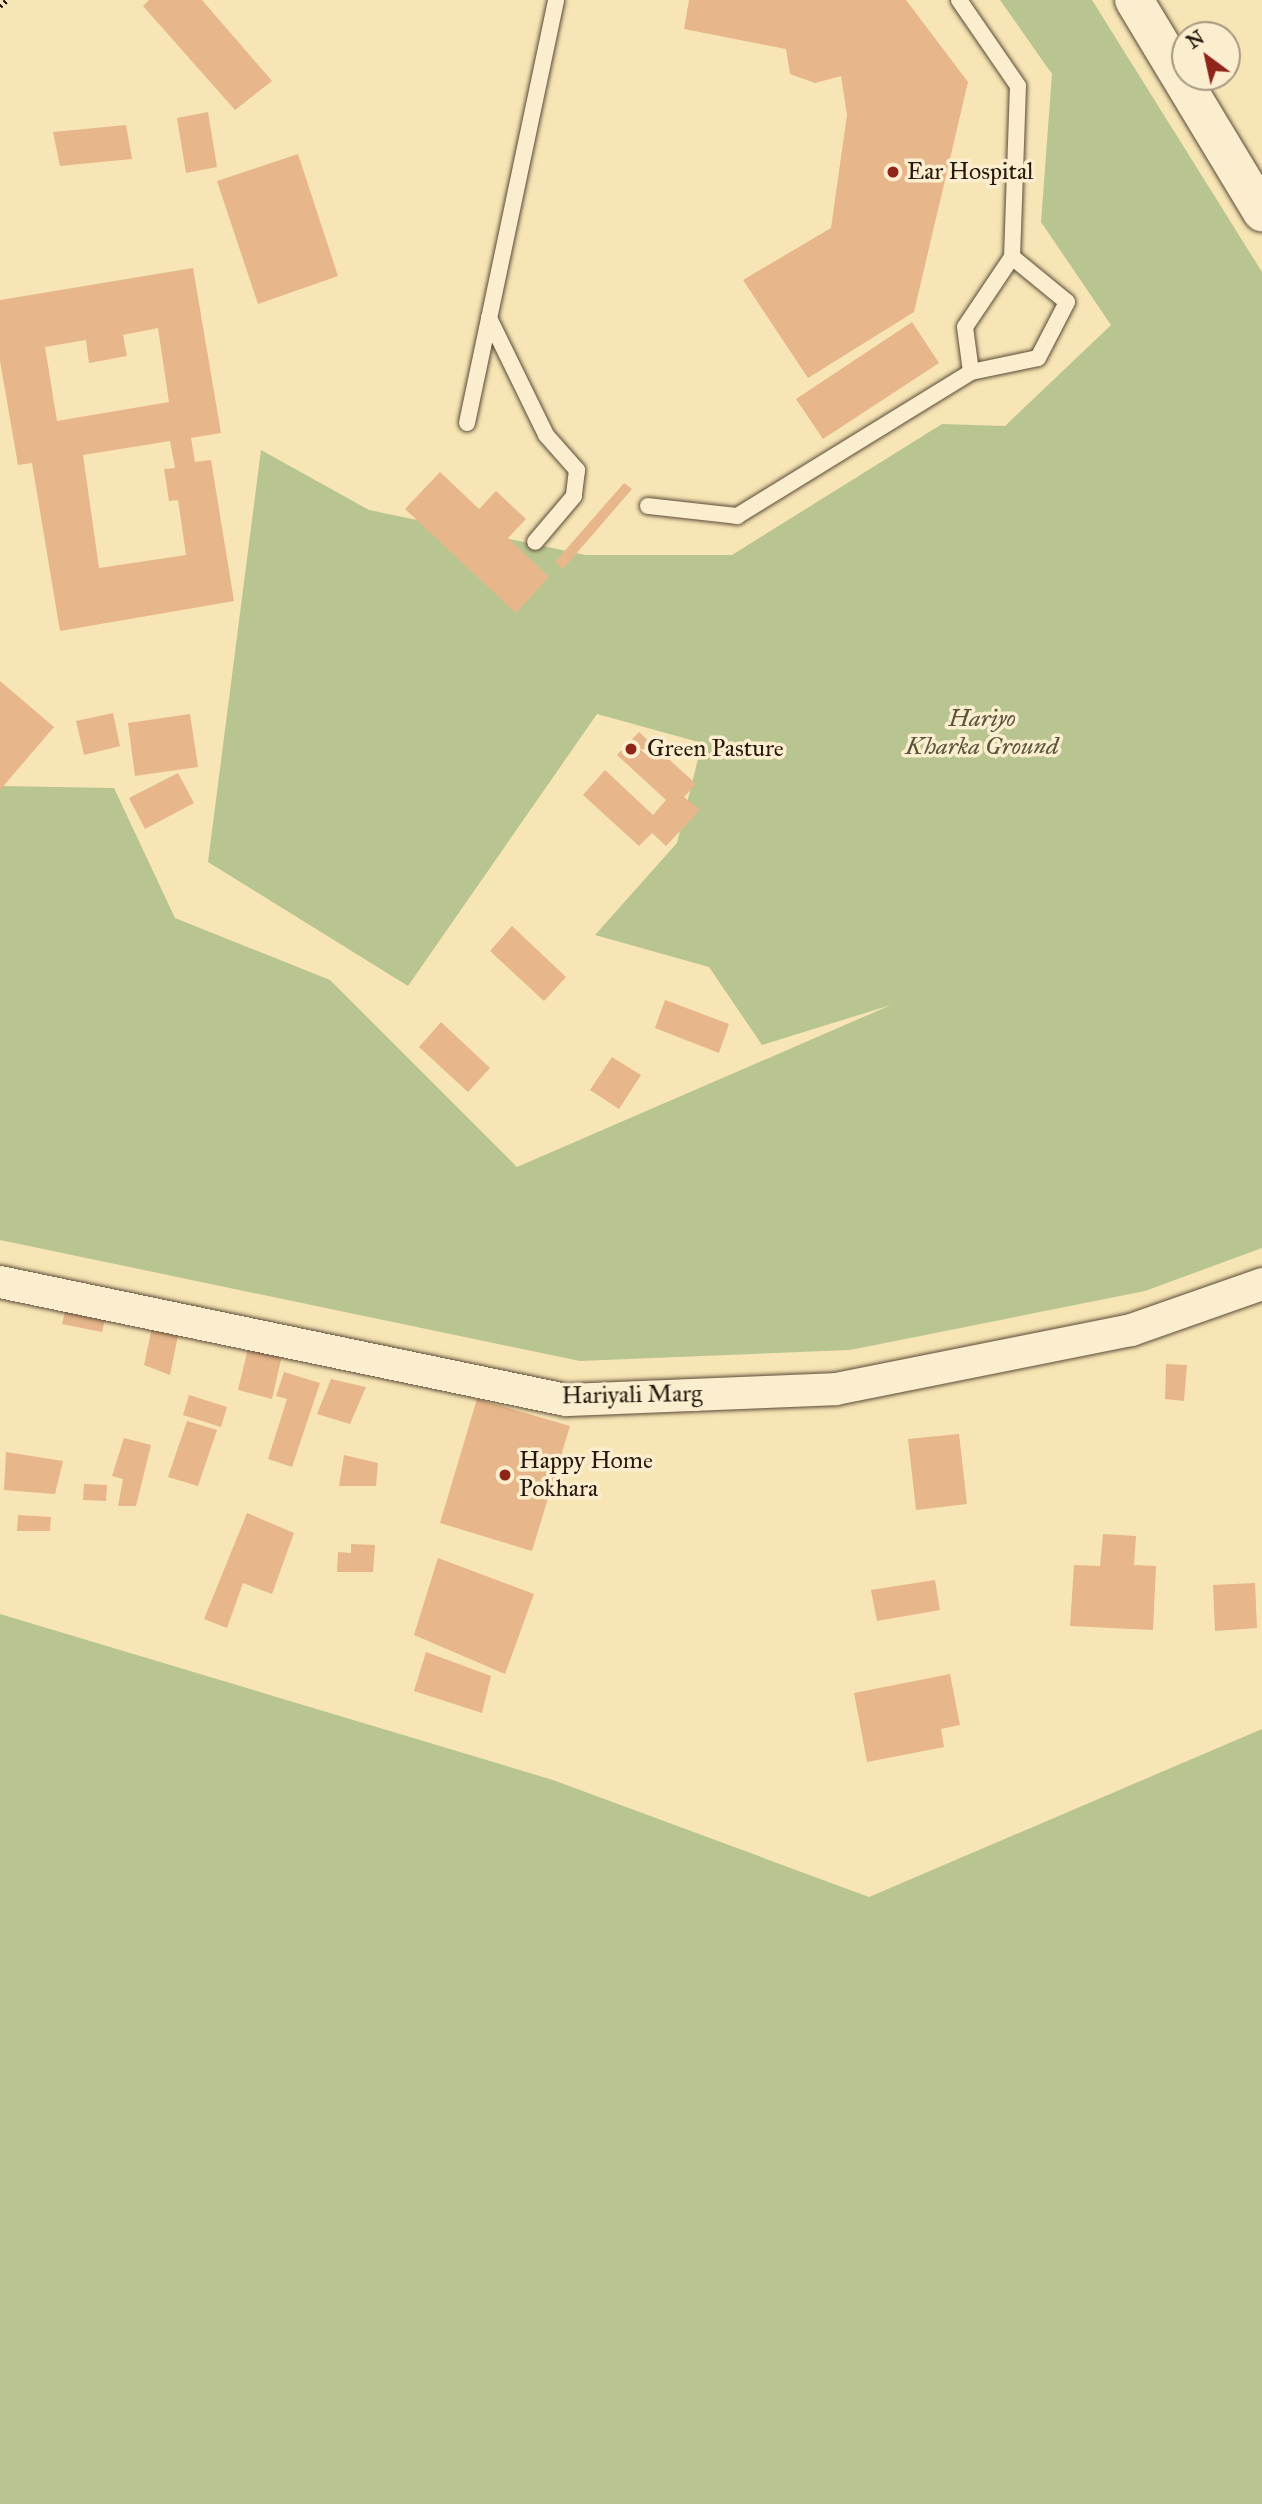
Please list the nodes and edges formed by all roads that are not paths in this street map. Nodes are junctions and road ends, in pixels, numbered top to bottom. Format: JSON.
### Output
{"nodes":[{"id":1,"x":556,"y":0,"type":"edge"},
{"id":2,"x":959,"y":0,"type":"edge"},
{"id":3,"x":1134,"y":0,"type":"edge"},
{"id":4,"x":1262,"y":212,"type":"edge"},
{"id":5,"x":1012,"y":257,"type":"junction"},
{"id":6,"x":489,"y":318,"type":"junction"},
{"id":7,"x":971,"y":372,"type":"junction"},
{"id":8,"x":467,"y":423,"type":"dead end"},
{"id":9,"x":648,"y":506,"type":"dead end"},
{"id":10,"x":535,"y":542,"type":"dead end"},
{"id":11,"x":0,"y":1282,"type":"edge"},
{"id":12,"x":1262,"y":1284,"type":"edge"}],
"edges":[{"from":1,"to":6,"type":"lane"},
{"from":2,"to":5,"type":"lane"},
{"from":3,"to":4,"type":"main road"},
{"from":5,"to":7,"type":"lane"},
{"from":5,"to":7,"type":"lane"},
{"from":6,"to":8,"type":"lane"},
{"from":6,"to":10,"type":"lane"},
{"from":7,"to":9,"type":"lane"},
{"from":11,"to":12,"type":"street","name":"Hariyali Marg"}]}
